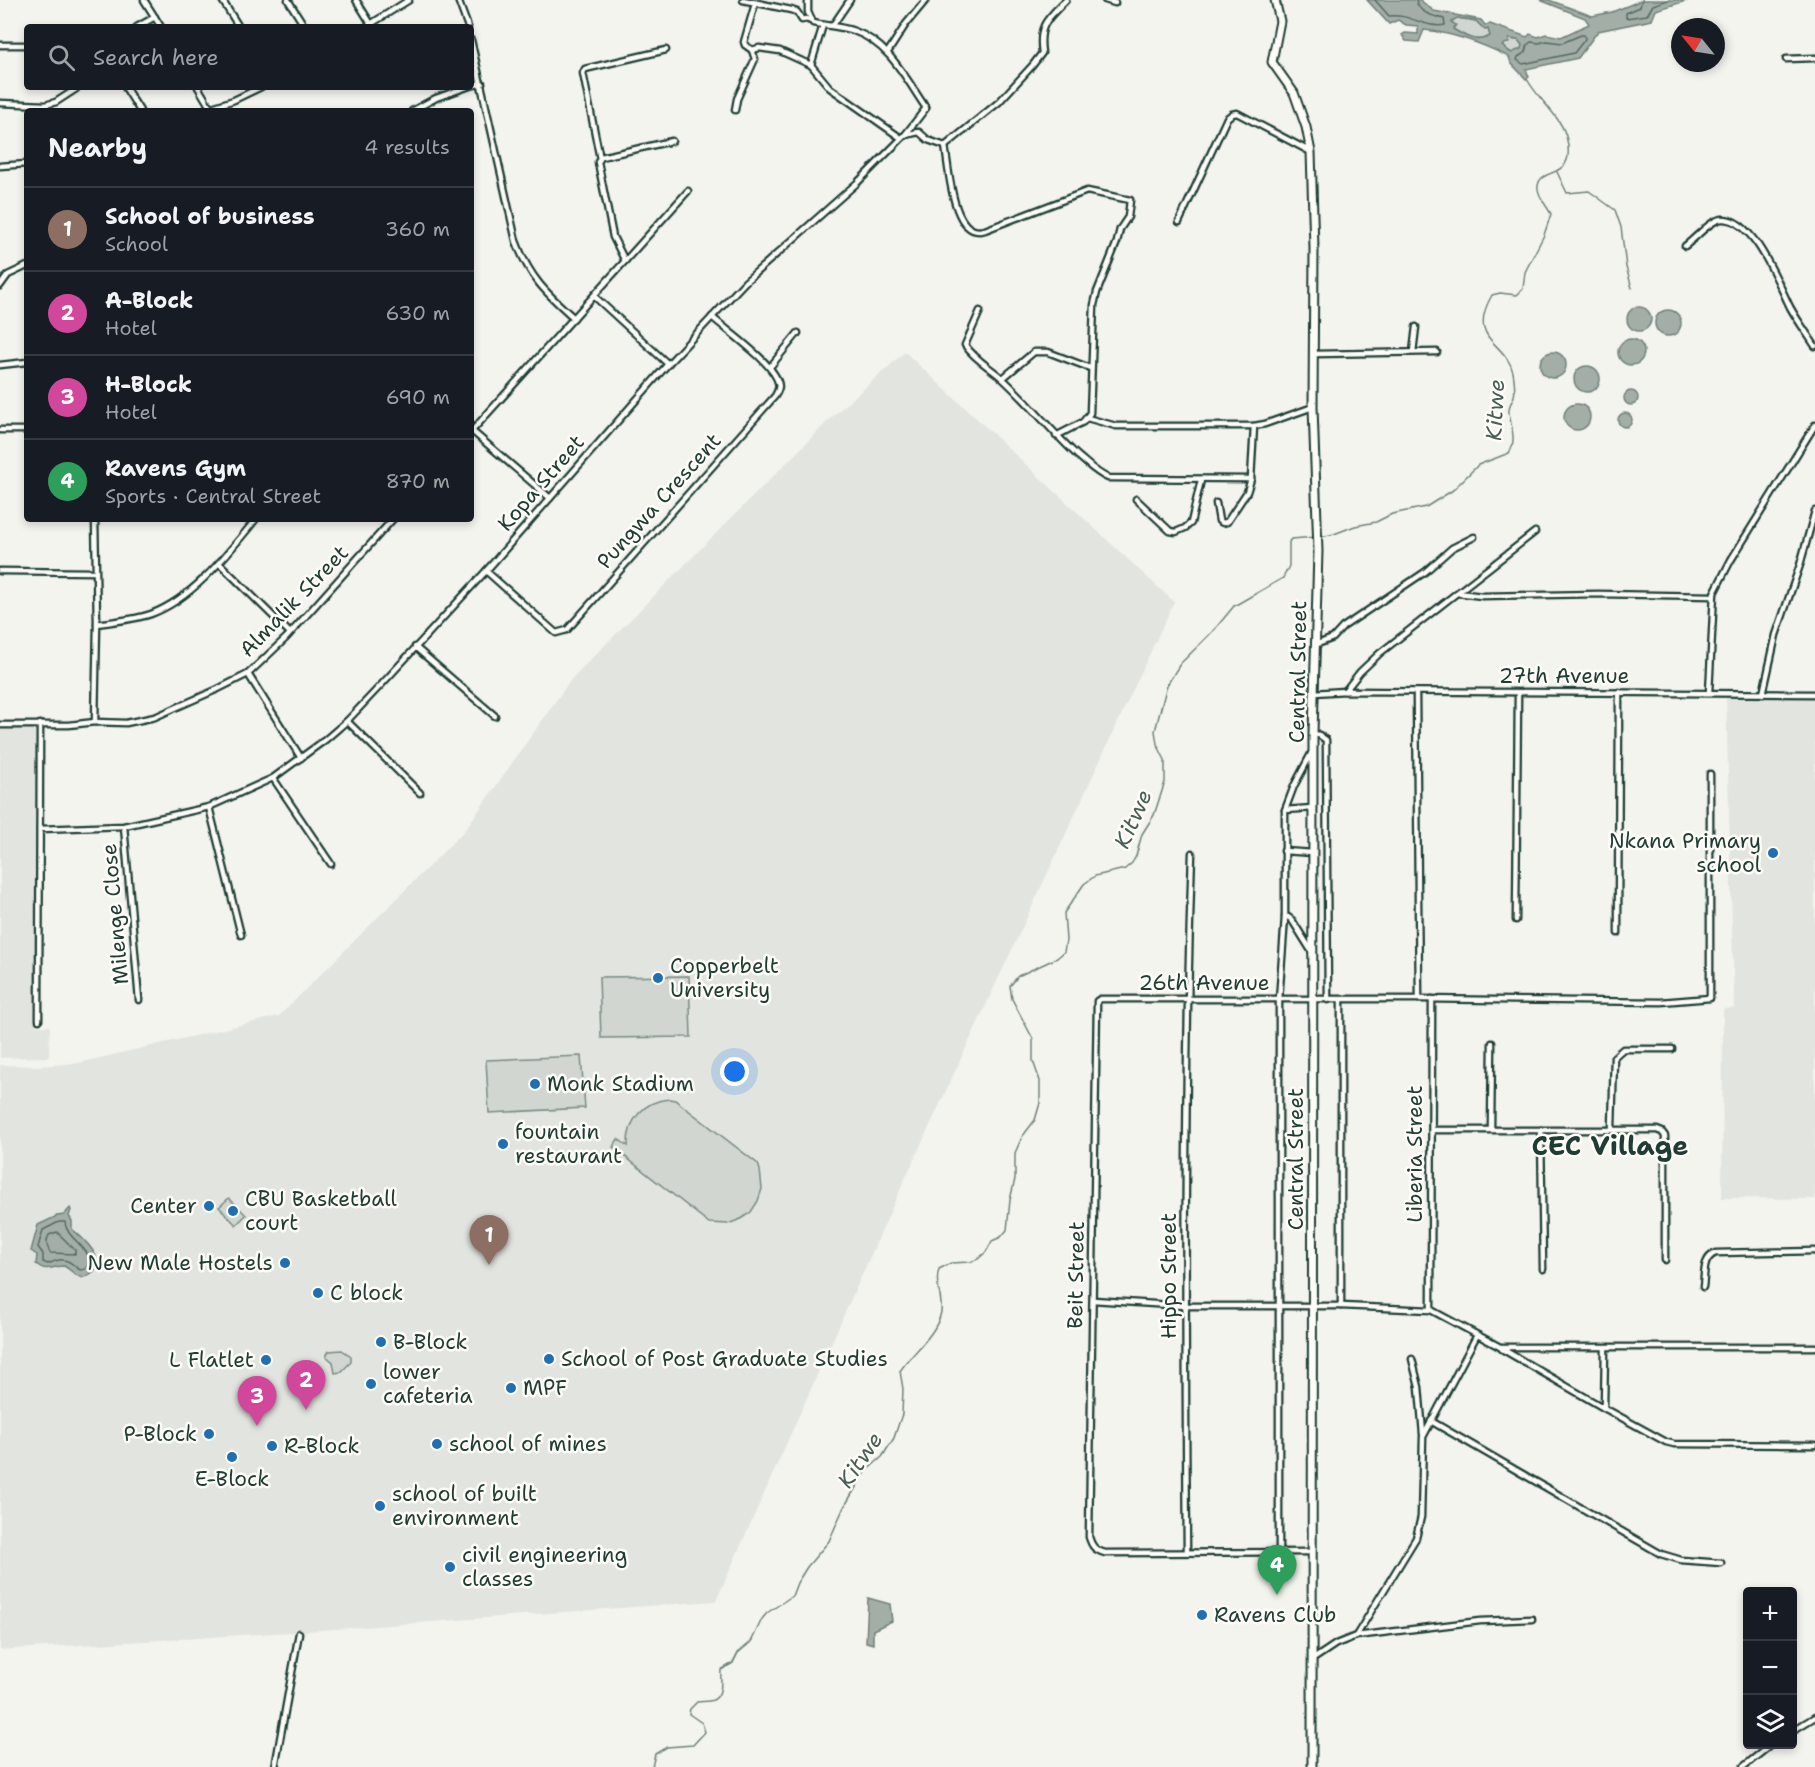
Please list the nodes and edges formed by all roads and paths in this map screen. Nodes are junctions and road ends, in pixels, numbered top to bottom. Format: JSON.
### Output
{"nodes":[{"id":1,"x":144,"y":0,"type":"edge"},
{"id":2,"x":222,"y":0,"type":"edge"},
{"id":3,"x":288,"y":0,"type":"edge"},
{"id":4,"x":356,"y":0,"type":"edge"},
{"id":5,"x":409,"y":0,"type":"edge"},
{"id":6,"x":458,"y":0,"type":"edge"},
{"id":7,"x":743,"y":0,"type":"edge"},
{"id":8,"x":808,"y":0,"type":"edge"},
{"id":9,"x":850,"y":0,"type":"edge"},
{"id":10,"x":927,"y":0,"type":"edge"},
{"id":11,"x":1066,"y":0,"type":"edge"},
{"id":12,"x":1105,"y":0,"type":"edge"},
{"id":13,"x":1275,"y":0,"type":"edge"},
{"id":14,"x":1116,"y":3,"type":"dead end"},
{"id":15,"x":755,"y":4,"type":"junction"},
{"id":16,"x":155,"y":17,"type":"junction"},
{"id":17,"x":813,"y":22,"type":"junction"},
{"id":18,"x":142,"y":24,"type":"edge"},
{"id":19,"x":159,"y":24,"type":"edge"},
{"id":20,"x":237,"y":24,"type":"edge"},
{"id":21,"x":303,"y":24,"type":"edge"},
{"id":22,"x":368,"y":24,"type":"edge"},
{"id":23,"x":370,"y":24,"type":"edge"},
{"id":24,"x":467,"y":24,"type":"edge"},
{"id":25,"x":823,"y":25,"type":"junction"},
{"id":26,"x":833,"y":25,"type":"junction"},
{"id":27,"x":0,"y":45,"type":"edge"},
{"id":28,"x":24,"y":45,"type":"edge"},
{"id":29,"x":666,"y":50,"type":"dead end"},
{"id":30,"x":752,"y":50,"type":"junction"},
{"id":31,"x":474,"y":52,"type":"edge"},
{"id":32,"x":888,"y":52,"type":"junction"},
{"id":33,"x":1815,"y":58,"type":"edge"},
{"id":34,"x":1786,"y":59,"type":"dead end"},
{"id":35,"x":810,"y":64,"type":"junction"},
{"id":36,"x":482,"y":83,"type":"junction"},
{"id":37,"x":474,"y":85,"type":"edge"},
{"id":38,"x":75,"y":90,"type":"edge"},
{"id":39,"x":127,"y":90,"type":"edge"},
{"id":40,"x":200,"y":90,"type":"edge"},
{"id":41,"x":255,"y":90,"type":"edge"},
{"id":42,"x":460,"y":90,"type":"edge"},
{"id":43,"x":0,"y":103,"type":"edge"},
{"id":44,"x":210,"y":107,"type":"joint"},
{"id":45,"x":138,"y":108,"type":"edge"},
{"id":46,"x":418,"y":108,"type":"edge"},
{"id":47,"x":735,"y":110,"type":"dead end"},
{"id":48,"x":903,"y":137,"type":"junction"},
{"id":49,"x":672,"y":141,"type":"dead end"},
{"id":50,"x":945,"y":146,"type":"junction"},
{"id":51,"x":1311,"y":152,"type":"junction"},
{"id":52,"x":600,"y":159,"type":"junction"},
{"id":53,"x":24,"y":164,"type":"edge"},
{"id":54,"x":0,"y":166,"type":"edge"},
{"id":55,"x":688,"y":191,"type":"dead end"},
{"id":56,"x":1179,"y":222,"type":"dead end"},
{"id":57,"x":1685,"y":246,"type":"dead end"},
{"id":58,"x":625,"y":261,"type":"junction"},
{"id":59,"x":24,"y":268,"type":"edge"},
{"id":60,"x":0,"y":286,"type":"edge"},
{"id":61,"x":594,"y":296,"type":"junction"},
{"id":62,"x":980,"y":311,"type":"dead end"},
{"id":63,"x":712,"y":317,"type":"junction"},
{"id":64,"x":574,"y":318,"type":"junction"},
{"id":65,"x":1416,"y":327,"type":"dead end"},
{"id":66,"x":798,"y":333,"type":"dead end"},
{"id":67,"x":1815,"y":346,"type":"edge"},
{"id":68,"x":1413,"y":352,"type":"junction"},
{"id":69,"x":1437,"y":352,"type":"dead end"},
{"id":70,"x":1314,"y":354,"type":"junction"},
{"id":71,"x":24,"y":362,"type":"edge"},
{"id":72,"x":668,"y":364,"type":"junction"},
{"id":73,"x":0,"y":365,"type":"edge"},
{"id":74,"x":770,"y":367,"type":"junction"},
{"id":75,"x":1090,"y":368,"type":"junction"},
{"id":76,"x":1003,"y":378,"type":"junction"},
{"id":77,"x":1313,"y":407,"type":"junction"},
{"id":78,"x":1087,"y":418,"type":"junction"},
{"id":79,"x":1815,"y":425,"type":"edge"},
{"id":80,"x":1254,"y":426,"type":"junction"},
{"id":81,"x":24,"y":429,"type":"edge"},
{"id":82,"x":474,"y":429,"type":"edge"},
{"id":83,"x":0,"y":430,"type":"edge"},
{"id":84,"x":474,"y":433,"type":"edge"},
{"id":85,"x":1056,"y":436,"type":"junction"},
{"id":86,"x":1251,"y":479,"type":"junction"},
{"id":87,"x":1201,"y":480,"type":"junction"},
{"id":88,"x":550,"y":498,"type":"junction"},
{"id":89,"x":1136,"y":499,"type":"dead end"},
{"id":90,"x":1216,"y":503,"type":"dead end"},
{"id":91,"x":1815,"y":511,"type":"edge"},
{"id":92,"x":95,"y":522,"type":"edge"},
{"id":93,"x":253,"y":522,"type":"edge"},
{"id":94,"x":390,"y":522,"type":"edge"},
{"id":95,"x":1535,"y":532,"type":"dead end"},
{"id":96,"x":1474,"y":537,"type":"dead end"},
{"id":97,"x":219,"y":563,"type":"junction"},
{"id":98,"x":0,"y":571,"type":"edge"},
{"id":99,"x":486,"y":571,"type":"junction"},
{"id":100,"x":95,"y":572,"type":"junction"},
{"id":101,"x":1458,"y":593,"type":"junction"},
{"id":102,"x":1713,"y":596,"type":"junction"},
{"id":103,"x":97,"y":624,"type":"junction"},
{"id":104,"x":290,"y":633,"type":"junction"},
{"id":105,"x":1315,"y":645,"type":"junction"},
{"id":106,"x":415,"y":647,"type":"junction"},
{"id":107,"x":248,"y":674,"type":"junction"},
{"id":108,"x":1345,"y":691,"type":"junction"},
{"id":109,"x":1618,"y":692,"type":"junction"},
{"id":110,"x":1314,"y":693,"type":"junction"},
{"id":111,"x":1416,"y":693,"type":"junction"},
{"id":112,"x":1518,"y":693,"type":"junction"},
{"id":113,"x":1709,"y":693,"type":"junction"},
{"id":114,"x":1763,"y":694,"type":"junction"},
{"id":115,"x":1815,"y":694,"type":"edge"},
{"id":116,"x":495,"y":716,"type":"dead end"},
{"id":117,"x":347,"y":721,"type":"junction"},
{"id":118,"x":95,"y":722,"type":"junction"},
{"id":119,"x":40,"y":724,"type":"junction"},
{"id":120,"x":0,"y":725,"type":"edge"},
{"id":121,"x":1312,"y":734,"type":"junction"},
{"id":122,"x":1312,"y":752,"type":"junction"},
{"id":123,"x":301,"y":758,"type":"junction"},
{"id":124,"x":1710,"y":774,"type":"dead end"},
{"id":125,"x":273,"y":778,"type":"junction"},
{"id":126,"x":420,"y":793,"type":"dead end"},
{"id":127,"x":209,"y":807,"type":"junction"},
{"id":128,"x":1313,"y":808,"type":"junction"},
{"id":129,"x":1285,"y":810,"type":"junction"},
{"id":130,"x":124,"y":826,"type":"junction"},
{"id":131,"x":40,"y":829,"type":"junction"},
{"id":132,"x":1284,"y":851,"type":"junction"},
{"id":133,"x":1192,"y":853,"type":"dead end"},
{"id":134,"x":1313,"y":853,"type":"junction"},
{"id":135,"x":331,"y":864,"type":"dead end"},
{"id":136,"x":1285,"y":917,"type":"junction"},
{"id":137,"x":1516,"y":920,"type":"dead end"},
{"id":138,"x":1617,"y":933,"type":"dead end"},
{"id":139,"x":242,"y":934,"type":"dead end"},
{"id":140,"x":1313,"y":953,"type":"junction"},
{"id":141,"x":139,"y":999,"type":"dead end"},
{"id":142,"x":1419,"y":999,"type":"junction"},
{"id":143,"x":1432,"y":999,"type":"junction"},
{"id":144,"x":1187,"y":1000,"type":"junction"},
{"id":145,"x":1279,"y":1000,"type":"junction"},
{"id":146,"x":1313,"y":1000,"type":"junction"},
{"id":147,"x":1328,"y":1000,"type":"junction"},
{"id":148,"x":1341,"y":1000,"type":"junction"},
{"id":149,"x":1096,"y":1001,"type":"joint"},
{"id":150,"x":39,"y":1020,"type":"dead end"},
{"id":151,"x":1492,"y":1043,"type":"dead end"},
{"id":152,"x":1672,"y":1049,"type":"dead end"},
{"id":153,"x":1612,"y":1128,"type":"junction"},
{"id":154,"x":1491,"y":1129,"type":"junction"},
{"id":155,"x":1432,"y":1130,"type":"junction"},
{"id":156,"x":1541,"y":1130,"type":"junction"},
{"id":157,"x":1815,"y":1251,"type":"edge"},
{"id":158,"x":1665,"y":1260,"type":"dead end"},
{"id":159,"x":1543,"y":1269,"type":"dead end"},
{"id":160,"x":1703,"y":1287,"type":"dead end"},
{"id":161,"x":1093,"y":1300,"type":"junction"},
{"id":162,"x":1185,"y":1306,"type":"junction"},
{"id":163,"x":1279,"y":1306,"type":"junction"},
{"id":164,"x":1341,"y":1306,"type":"junction"},
{"id":165,"x":1312,"y":1307,"type":"junction"},
{"id":166,"x":1431,"y":1310,"type":"junction"},
{"id":167,"x":1477,"y":1335,"type":"junction"},
{"id":168,"x":1500,"y":1347,"type":"junction"},
{"id":169,"x":1815,"y":1347,"type":"edge"},
{"id":170,"x":1605,"y":1348,"type":"junction"},
{"id":171,"x":1412,"y":1359,"type":"dead end"},
{"id":172,"x":1604,"y":1408,"type":"junction"},
{"id":173,"x":1431,"y":1421,"type":"junction"},
{"id":174,"x":1423,"y":1437,"type":"junction"},
{"id":175,"x":1815,"y":1445,"type":"edge"},
{"id":176,"x":1187,"y":1552,"type":"junction"},
{"id":177,"x":1279,"y":1552,"type":"junction"},
{"id":178,"x":1313,"y":1552,"type":"junction"},
{"id":179,"x":1721,"y":1563,"type":"dead end"},
{"id":180,"x":1532,"y":1619,"type":"dead end"},
{"id":181,"x":299,"y":1633,"type":"dead end"},
{"id":182,"x":1356,"y":1636,"type":"junction"},
{"id":183,"x":1312,"y":1660,"type":"junction"},
{"id":184,"x":1815,"y":1717,"type":"edge"},
{"id":185,"x":1797,"y":1728,"type":"edge"},
{"id":186,"x":1766,"y":1749,"type":"edge"},
{"id":187,"x":275,"y":1767,"type":"edge"},
{"id":188,"x":1312,"y":1767,"type":"edge"},
{"id":189,"x":1743,"y":1767,"type":"edge"}],
"edges":[{"from":1,"to":16,"type":"street"},
{"from":2,"to":20,"type":"street"},
{"from":3,"to":21,"type":"street"},
{"from":4,"to":22,"type":"street"},
{"from":5,"to":23,"type":"street"},
{"from":6,"to":24,"type":"street"},
{"from":7,"to":15,"type":"street"},
{"from":8,"to":17,"type":"street"},
{"from":9,"to":26,"type":"street"},
{"from":10,"to":32,"type":"street"},
{"from":11,"to":50,"type":"street"},
{"from":12,"to":14,"type":"street"},
{"from":13,"to":51,"type":"street","name":"Central Street"},
{"from":15,"to":17,"type":"street"},
{"from":15,"to":30,"type":"street"},
{"from":16,"to":18,"type":"street"},
{"from":16,"to":19,"type":"street"},
{"from":17,"to":25,"type":"street"},
{"from":25,"to":26,"type":"street"},
{"from":25,"to":35,"type":"street"},
{"from":26,"to":32,"type":"street"},
{"from":27,"to":28,"type":"street"},
{"from":29,"to":52,"type":"street"},
{"from":30,"to":35,"type":"street"},
{"from":30,"to":47,"type":"street"},
{"from":31,"to":36,"type":"street"},
{"from":32,"to":48,"type":"street","name":"Kopa Street"},
{"from":33,"to":34,"type":"street"},
{"from":35,"to":48,"type":"street"},
{"from":36,"to":37,"type":"street"},
{"from":36,"to":64,"type":"street"},
{"from":38,"to":43,"type":"street"},
{"from":39,"to":45,"type":"street"},
{"from":40,"to":44,"type":"street"},
{"from":41,"to":44,"type":"street"},
{"from":42,"to":46,"type":"street"},
{"from":48,"to":50,"type":"street"},
{"from":48,"to":63,"type":"street","name":"Kopa Street"},
{"from":49,"to":52,"type":"street"},
{"from":50,"to":75,"type":"street"},
{"from":51,"to":56,"type":"street"},
{"from":51,"to":70,"type":"street","name":"Central Street"},
{"from":52,"to":58,"type":"street"},
{"from":53,"to":54,"type":"street"},
{"from":55,"to":58,"type":"street"},
{"from":57,"to":67,"type":"street"},
{"from":58,"to":61,"type":"street"},
{"from":59,"to":60,"type":"street"},
{"from":61,"to":64,"type":"street"},
{"from":61,"to":72,"type":"street"},
{"from":62,"to":76,"type":"street"},
{"from":63,"to":72,"type":"street","name":"Kopa Street"},
{"from":63,"to":74,"type":"street"},
{"from":64,"to":82,"type":"street"},
{"from":65,"to":68,"type":"street"},
{"from":66,"to":74,"type":"street"},
{"from":68,"to":69,"type":"street"},
{"from":68,"to":70,"type":"street"},
{"from":70,"to":77,"type":"street","name":"Central Street"},
{"from":71,"to":73,"type":"street"},
{"from":72,"to":88,"type":"street","name":"Kopa Street"},
{"from":74,"to":99,"type":"street","name":"Pungwa Crescent"},
{"from":75,"to":76,"type":"street"},
{"from":75,"to":78,"type":"street"},
{"from":76,"to":85,"type":"street"},
{"from":77,"to":80,"type":"street"},
{"from":77,"to":105,"type":"street","name":"Central Street"},
{"from":78,"to":80,"type":"street"},
{"from":78,"to":85,"type":"street"},
{"from":79,"to":102,"type":"street"},
{"from":80,"to":86,"type":"street"},
{"from":81,"to":83,"type":"street"},
{"from":84,"to":88,"type":"street"},
{"from":85,"to":87,"type":"street"},
{"from":86,"to":87,"type":"street"},
{"from":86,"to":90,"type":"street"},
{"from":87,"to":89,"type":"street"},
{"from":88,"to":99,"type":"street","name":"Kopa Street"},
{"from":91,"to":114,"type":"street"},
{"from":92,"to":100,"type":"street"},
{"from":93,"to":97,"type":"street"},
{"from":94,"to":104,"type":"street","name":"Almalik Street"},
{"from":95,"to":101,"type":"street"},
{"from":96,"to":105,"type":"street"},
{"from":97,"to":103,"type":"street"},
{"from":97,"to":104,"type":"street"},
{"from":98,"to":100,"type":"street"},
{"from":99,"to":106,"type":"street","name":"Kopa Street"},
{"from":100,"to":103,"type":"street"},
{"from":101,"to":102,"type":"street"},
{"from":101,"to":108,"type":"street"},
{"from":102,"to":113,"type":"street"},
{"from":103,"to":118,"type":"street"},
{"from":104,"to":107,"type":"street","name":"Almalik Street"},
{"from":105,"to":110,"type":"street","name":"Central Street"},
{"from":106,"to":116,"type":"street"},
{"from":106,"to":117,"type":"street","name":"Kopa Street"},
{"from":107,"to":118,"type":"street","name":"Almalik Street"},
{"from":107,"to":123,"type":"street"},
{"from":108,"to":110,"type":"street","name":"27th Avenue"},
{"from":108,"to":111,"type":"street","name":"27th Avenue"},
{"from":109,"to":112,"type":"street","name":"27th Avenue"},
{"from":109,"to":113,"type":"street","name":"27th Avenue"},
{"from":109,"to":138,"type":"street"},
{"from":110,"to":121,"type":"street","name":"Central Street"},
{"from":111,"to":112,"type":"street","name":"27th Avenue"},
{"from":111,"to":142,"type":"street"},
{"from":112,"to":137,"type":"street"},
{"from":113,"to":114,"type":"street","name":"27th Avenue"},
{"from":114,"to":115,"type":"street","name":"27th Avenue"},
{"from":117,"to":123,"type":"street","name":"Kopa Street"},
{"from":117,"to":126,"type":"street"},
{"from":118,"to":119,"type":"street","name":"Almalik Street"},
{"from":119,"to":120,"type":"street","name":"Almalik Street"},
{"from":119,"to":131,"type":"street"},
{"from":121,"to":122,"type":"street","name":"Central Street"},
{"from":121,"to":147,"type":"street"},
{"from":122,"to":128,"type":"street","name":"Central Street"},
{"from":122,"to":129,"type":"street"},
{"from":123,"to":125,"type":"street","name":"Kopa Street"},
{"from":124,"to":143,"type":"street","name":"26th Avenue"},
{"from":125,"to":127,"type":"street","name":"Kopa Street"},
{"from":125,"to":135,"type":"street"},
{"from":127,"to":130,"type":"street","name":"Kopa Street"},
{"from":127,"to":139,"type":"street"},
{"from":128,"to":129,"type":"street"},
{"from":128,"to":134,"type":"street","name":"Central Street"},
{"from":129,"to":132,"type":"street"},
{"from":130,"to":131,"type":"street","name":"Kopa Street"},
{"from":130,"to":141,"type":"street","name":"Milenge Close"},
{"from":131,"to":150,"type":"street"},
{"from":132,"to":134,"type":"street"},
{"from":132,"to":136,"type":"street"},
{"from":133,"to":144,"type":"street","name":"Hippo Street"},
{"from":134,"to":140,"type":"street","name":"Central Street"},
{"from":136,"to":140,"type":"street"},
{"from":136,"to":145,"type":"street"},
{"from":140,"to":146,"type":"street","name":"Central Street"},
{"from":142,"to":143,"type":"street","name":"26th Avenue"},
{"from":142,"to":148,"type":"street","name":"26th Avenue"},
{"from":143,"to":155,"type":"street","name":"Liberia Street"},
{"from":144,"to":145,"type":"street","name":"26th Avenue"},
{"from":144,"to":149,"type":"street","name":"26th Avenue"},
{"from":144,"to":162,"type":"street","name":"Hippo Street"},
{"from":145,"to":146,"type":"street","name":"26th Avenue"},
{"from":145,"to":163,"type":"street"},
{"from":146,"to":147,"type":"street","name":"26th Avenue"},
{"from":146,"to":165,"type":"street","name":"Central Street"},
{"from":147,"to":148,"type":"street","name":"26th Avenue"},
{"from":148,"to":164,"type":"street"},
{"from":149,"to":161,"type":"street","name":"Beit Street"},
{"from":151,"to":154,"type":"street"},
{"from":152,"to":153,"type":"street"},
{"from":153,"to":156,"type":"street"},
{"from":153,"to":158,"type":"street"},
{"from":154,"to":155,"type":"street"},
{"from":154,"to":156,"type":"street"},
{"from":155,"to":166,"type":"street","name":"Liberia Street"},
{"from":156,"to":159,"type":"street"},
{"from":157,"to":160,"type":"street"},
{"from":161,"to":162,"type":"street"},
{"from":161,"to":176,"type":"street","name":"Beit Street"},
{"from":162,"to":163,"type":"street"},
{"from":162,"to":176,"type":"street","name":"Hippo Street"},
{"from":163,"to":165,"type":"street"},
{"from":163,"to":177,"type":"street"},
{"from":164,"to":165,"type":"street"},
{"from":164,"to":166,"type":"street"},
{"from":165,"to":178,"type":"street","name":"Central Street"},
{"from":166,"to":167,"type":"street"},
{"from":167,"to":168,"type":"street"},
{"from":167,"to":173,"type":"street"},
{"from":168,"to":170,"type":"street"},
{"from":168,"to":172,"type":"street"},
{"from":169,"to":170,"type":"street"},
{"from":170,"to":172,"type":"street"},
{"from":171,"to":174,"type":"street"},
{"from":172,"to":175,"type":"street"},
{"from":173,"to":174,"type":"street"},
{"from":173,"to":179,"type":"street"},
{"from":174,"to":182,"type":"street"},
{"from":176,"to":177,"type":"street"},
{"from":177,"to":178,"type":"street"},
{"from":178,"to":183,"type":"street","name":"Central Street"},
{"from":180,"to":182,"type":"street"},
{"from":181,"to":187,"type":"street"},
{"from":182,"to":183,"type":"street"},
{"from":183,"to":188,"type":"street","name":"Central Street"},
{"from":184,"to":185,"type":"street"},
{"from":186,"to":189,"type":"street"}]}
